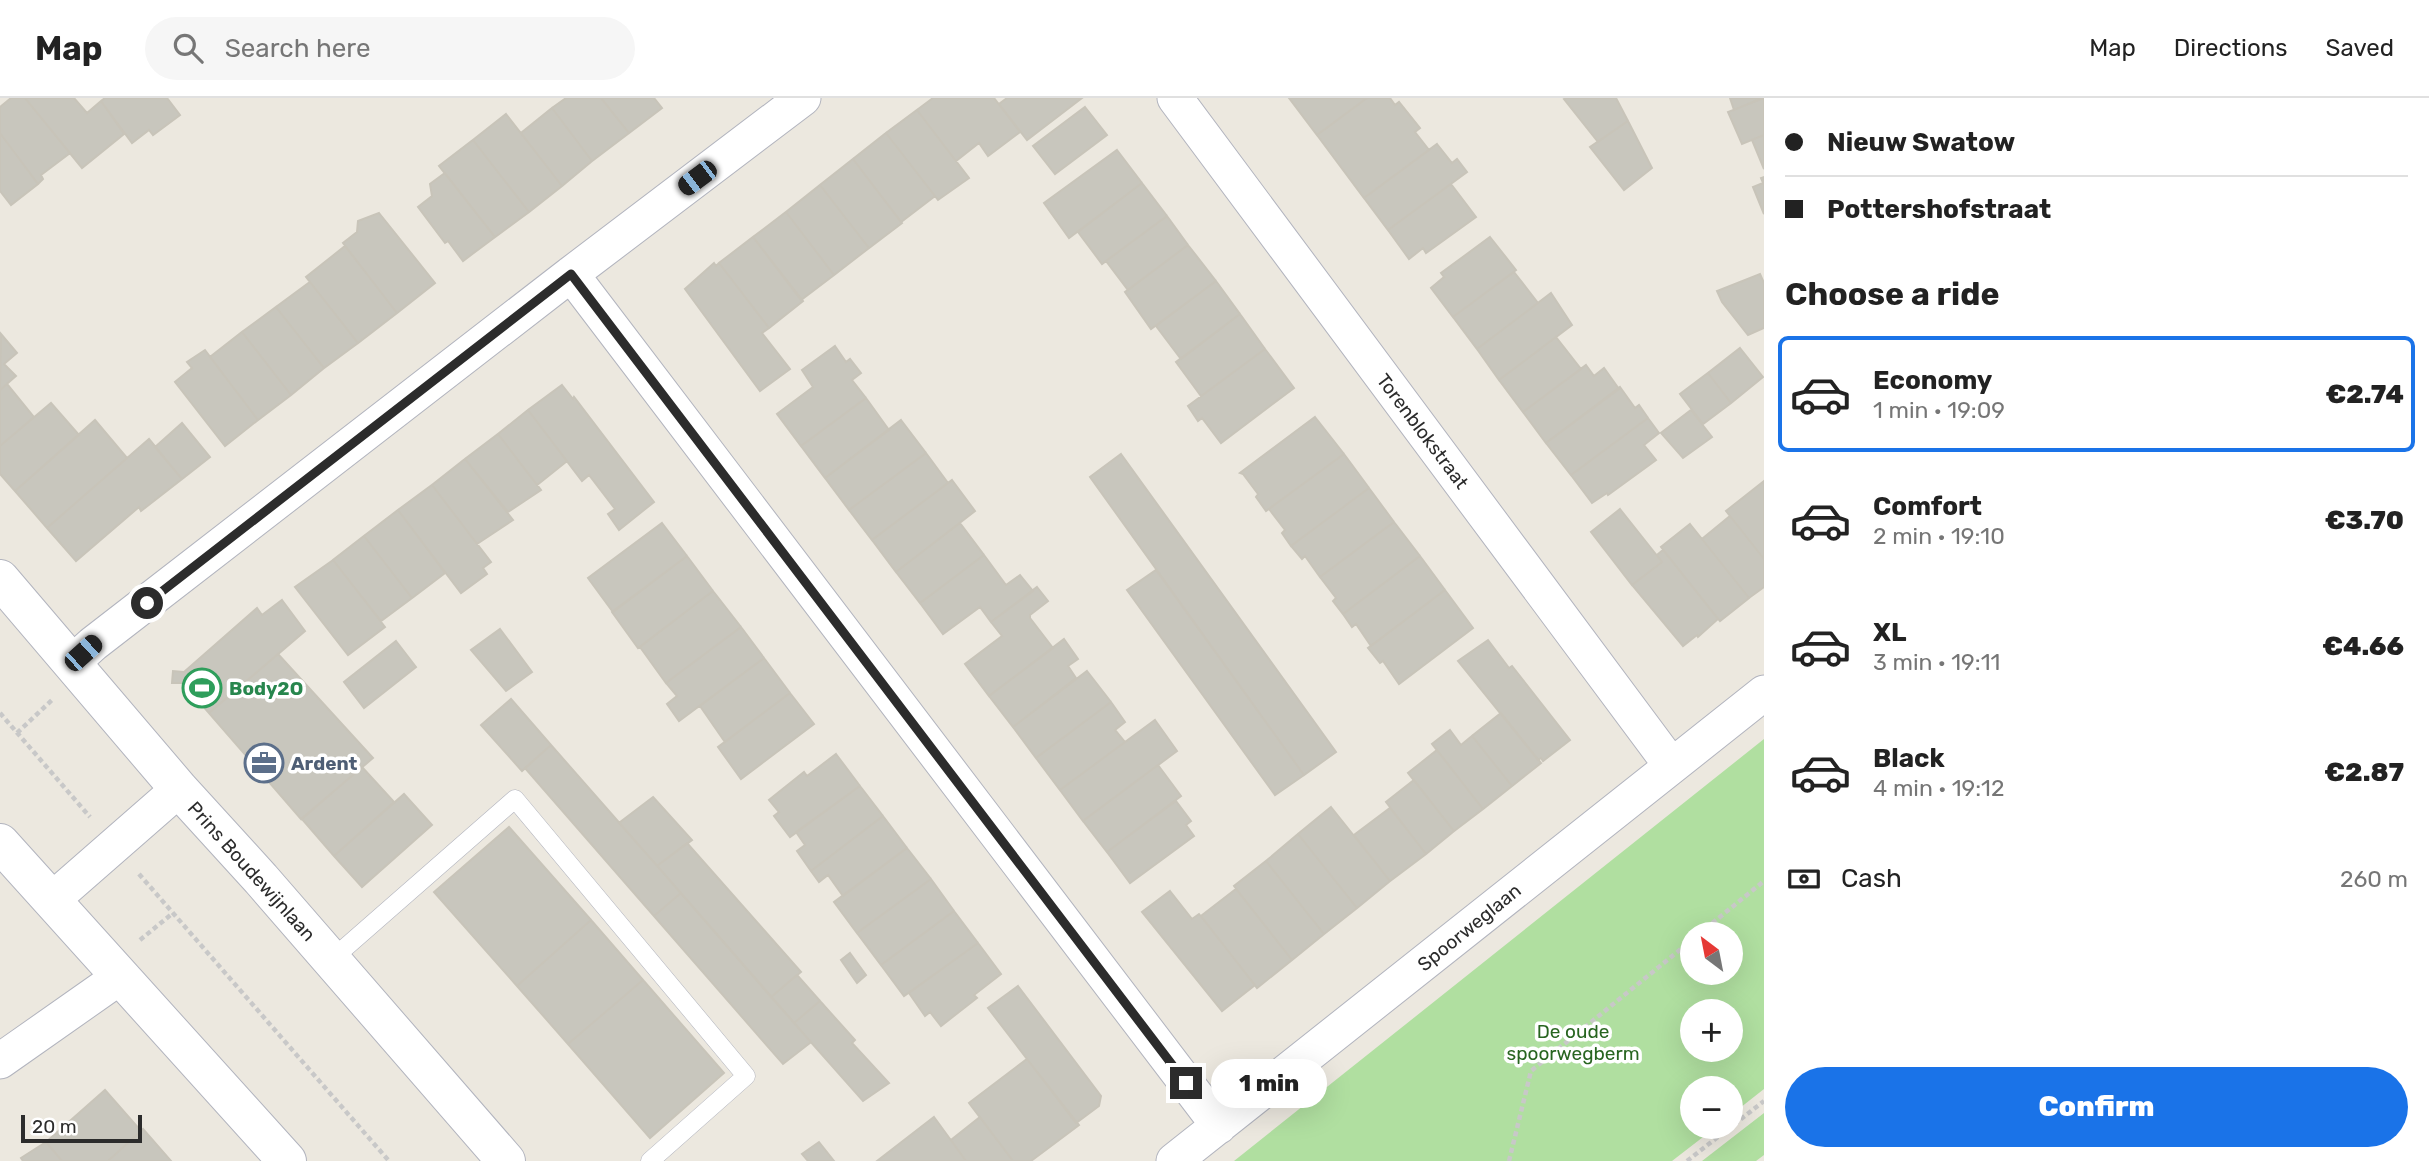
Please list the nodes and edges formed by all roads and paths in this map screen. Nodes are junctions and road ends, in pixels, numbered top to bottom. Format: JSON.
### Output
{"nodes":[{"id":1,"x":803,"y":98,"type":"edge"},
{"id":2,"x":1175,"y":98,"type":"edge"},
{"id":3,"x":571,"y":274,"type":"junction"},
{"id":4,"x":0,"y":579,"type":"edge"},
{"id":5,"x":72,"y":663,"type":"junction"},
{"id":6,"x":1764,"y":692,"type":"edge"},
{"id":7,"x":0,"y":713,"type":"edge"},
{"id":8,"x":1671,"y":765,"type":"junction"},
{"id":9,"x":179,"y":789,"type":"junction"},
{"id":10,"x":0,"y":843,"type":"edge"},
{"id":11,"x":114,"y":845,"type":"junction"},
{"id":12,"x":1764,"y":881,"type":"edge"},
{"id":13,"x":52,"y":900,"type":"junction"},
{"id":14,"x":1714,"y":922,"type":"edge"},
{"id":15,"x":1680,"y":950,"type":"edge"},
{"id":16,"x":331,"y":960,"type":"junction"},
{"id":17,"x":121,"y":976,"type":"junction"},
{"id":18,"x":0,"y":1061,"type":"edge"},
{"id":19,"x":1764,"y":1101,"type":"edge"},
{"id":20,"x":1219,"y":1126,"type":"junction"},
{"id":21,"x":286,"y":1161,"type":"edge"},
{"id":22,"x":389,"y":1161,"type":"edge"},
{"id":23,"x":506,"y":1161,"type":"edge"},
{"id":24,"x":650,"y":1161,"type":"edge"},
{"id":25,"x":1174,"y":1161,"type":"edge"},
{"id":26,"x":1509,"y":1161,"type":"edge"},
{"id":27,"x":1687,"y":1161,"type":"edge"}],
"edges":[{"from":1,"to":3,"type":"street"},
{"from":2,"to":8,"type":"street","name":"Torenblokstraat"},
{"from":3,"to":5,"type":"street"},
{"from":3,"to":20,"type":"street"},
{"from":4,"to":5,"type":"main road","name":"Prins Boudewijnlaan"},
{"from":5,"to":9,"type":"main road","name":"Prins Boudewijnlaan"},
{"from":6,"to":8,"type":"street","name":"Spoorweglaan"},
{"from":7,"to":11,"type":"path"},
{"from":8,"to":20,"type":"street","name":"Spoorweglaan"},
{"from":9,"to":11,"type":"street"},
{"from":9,"to":16,"type":"main road","name":"Prins Boudewijnlaan"},
{"from":10,"to":13,"type":"main road"},
{"from":11,"to":13,"type":"street"},
{"from":11,"to":22,"type":"path"},
{"from":12,"to":14,"type":"path"},
{"from":13,"to":17,"type":"main road"},
{"from":15,"to":26,"type":"path"},
{"from":16,"to":23,"type":"main road","name":"Prins Boudewijnlaan"},
{"from":16,"to":24,"type":"lane"},
{"from":17,"to":18,"type":"street"},
{"from":17,"to":21,"type":"main road"},
{"from":19,"to":27,"type":"path"},
{"from":20,"to":25,"type":"street","name":"Spoorweglaan"}]}
